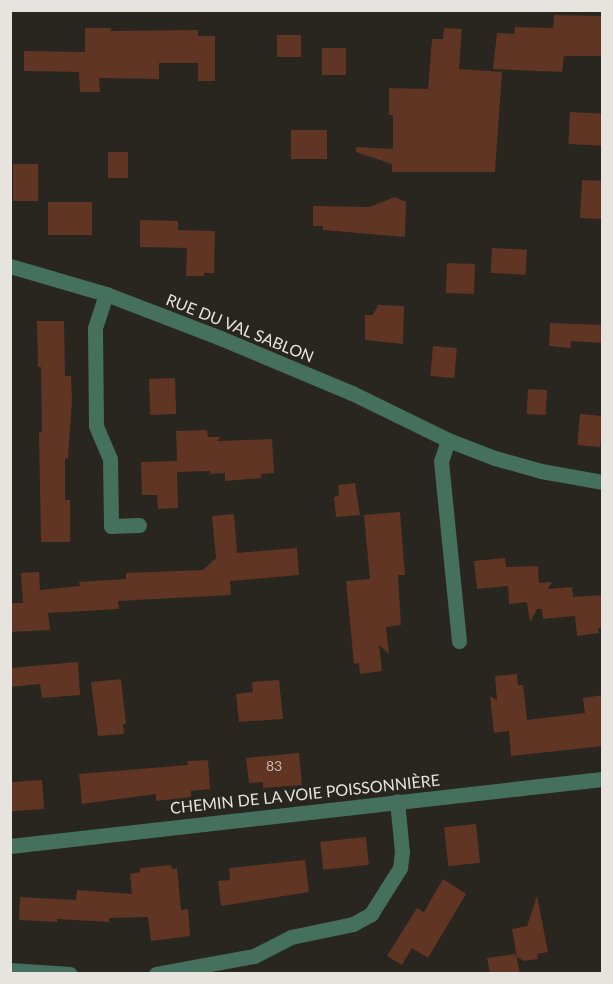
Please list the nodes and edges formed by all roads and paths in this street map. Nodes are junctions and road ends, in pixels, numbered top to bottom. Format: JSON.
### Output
{"nodes":[{"id":1,"x":10,"y":266,"type":"edge"},
{"id":2,"x":106,"y":294,"type":"junction"},
{"id":3,"x":448,"y":441,"type":"junction"},
{"id":4,"x":603,"y":482,"type":"edge"},
{"id":5,"x":139,"y":525,"type":"dead end"},
{"id":6,"x":459,"y":641,"type":"dead end"},
{"id":7,"x":603,"y":779,"type":"edge"},
{"id":8,"x":397,"y":801,"type":"junction"},
{"id":9,"x":10,"y":846,"type":"edge"},
{"id":10,"x":10,"y":970,"type":"edge"},
{"id":11,"x":70,"y":974,"type":"edge"},
{"id":12,"x":156,"y":974,"type":"edge"}],
"edges":[{"from":1,"to":2,"type":"street","name":"RUE DU VAL SABLON"},
{"from":2,"to":3,"type":"street","name":"RUE DU VAL SABLON"},
{"from":2,"to":5,"type":"street"},
{"from":3,"to":4,"type":"street","name":"RUE DU VAL SABLON"},
{"from":3,"to":6,"type":"street"},
{"from":7,"to":8,"type":"street","name":"CHEMIN DE LA VOIE POISSONNIÈRE"},
{"from":8,"to":9,"type":"street","name":"CHEMIN DE LA VOIE POISSONNIÈRE"},
{"from":8,"to":12,"type":"street"},
{"from":10,"to":11,"type":"street"}]}
